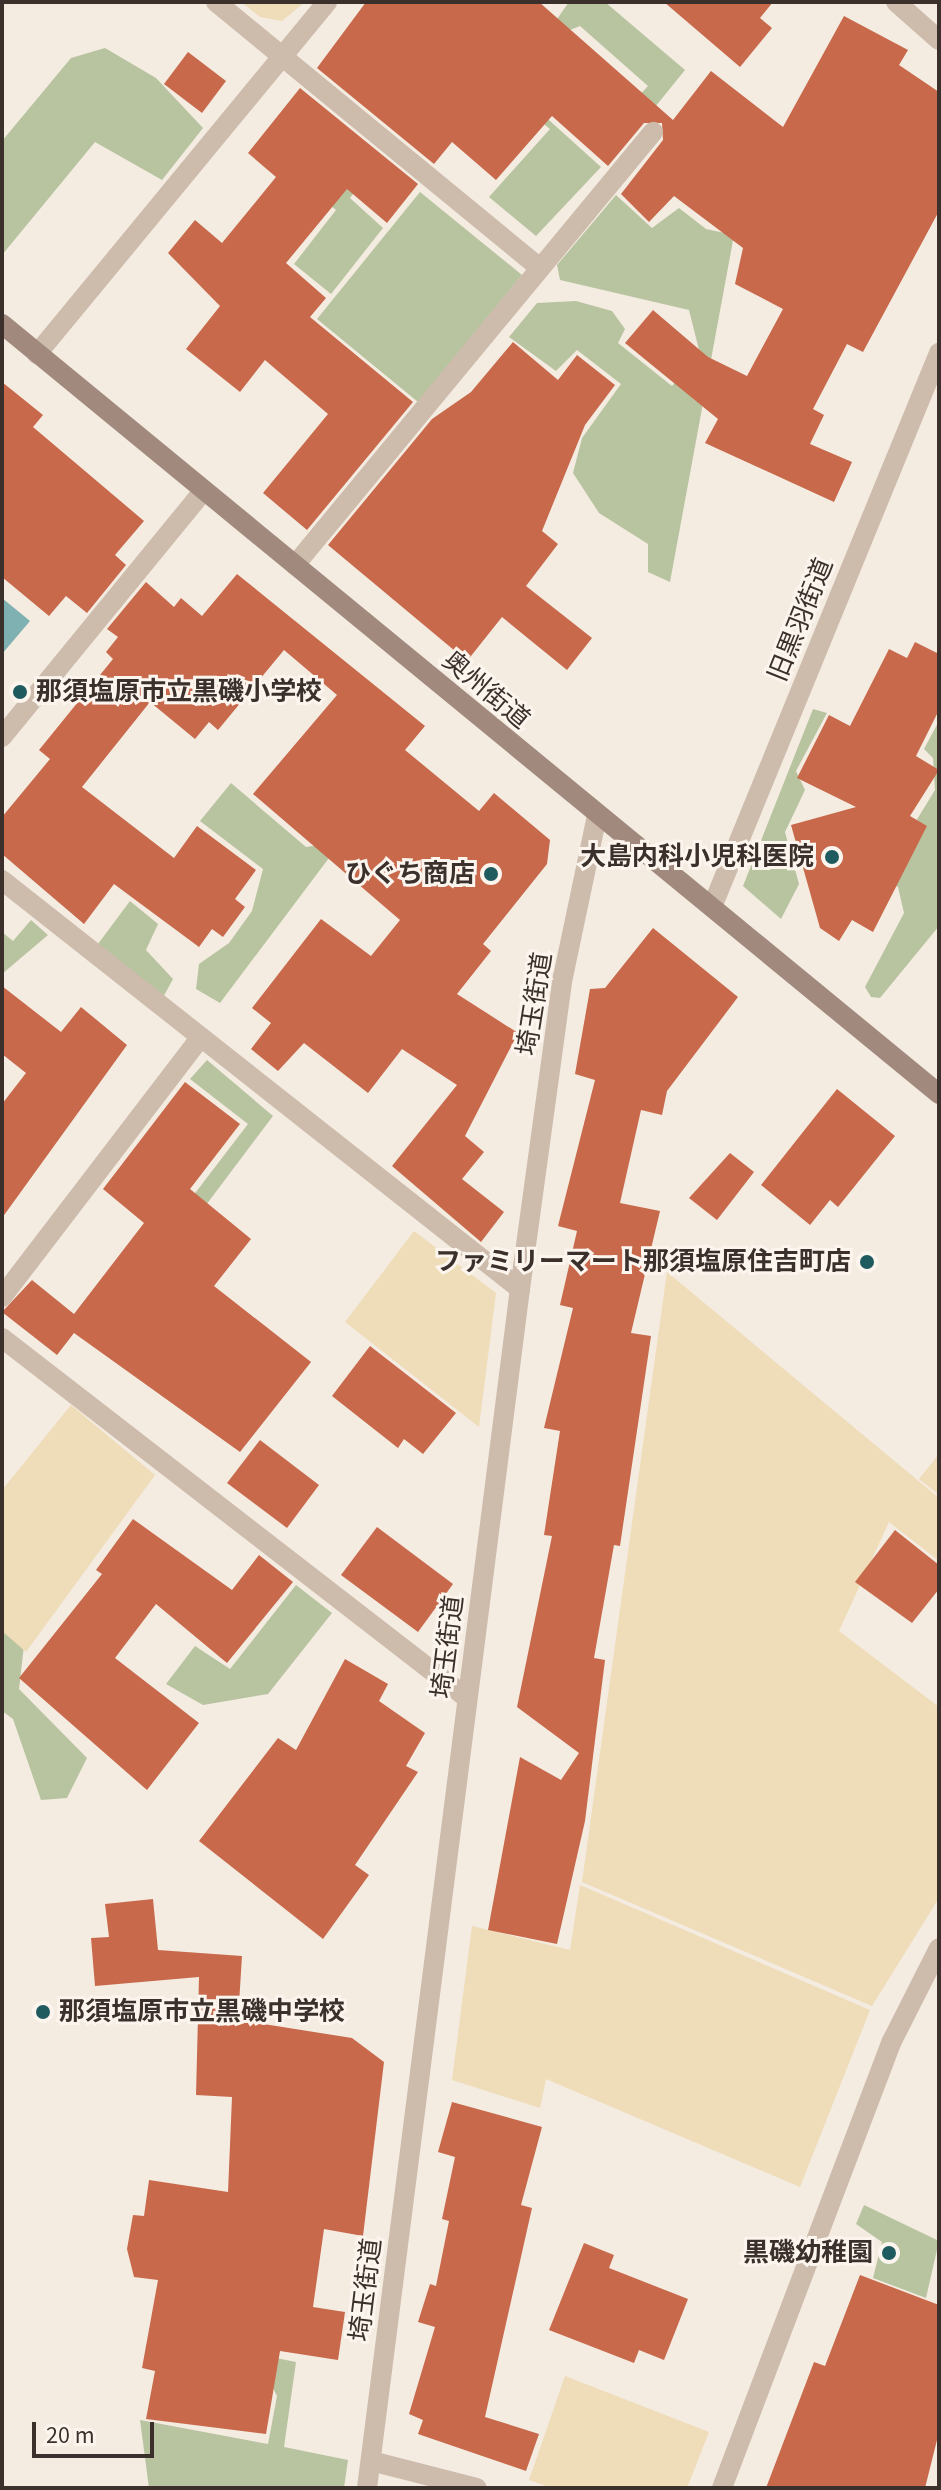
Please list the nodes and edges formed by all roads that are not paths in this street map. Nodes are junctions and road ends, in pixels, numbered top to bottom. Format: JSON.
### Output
{"nodes":[{"id":1,"x":216,"y":2,"type":"edge"},
{"id":2,"x":327,"y":2,"type":"edge"},
{"id":3,"x":896,"y":2,"type":"edge"},
{"id":4,"x":939,"y":40,"type":"edge"},
{"id":5,"x":281,"y":57,"type":"junction"},
{"id":6,"x":653,"y":132,"type":"dead end"},
{"id":7,"x":540,"y":268,"type":"junction"},
{"id":8,"x":2,"y":324,"type":"edge"},
{"id":9,"x":939,"y":353,"type":"edge"},
{"id":10,"x":37,"y":354,"type":"junction"},
{"id":11,"x":204,"y":490,"type":"junction"},
{"id":12,"x":295,"y":565,"type":"junction"},
{"id":13,"x":2,"y":737,"type":"edge"},
{"id":14,"x":597,"y":816,"type":"junction"},
{"id":15,"x":2,"y":880,"type":"edge"},
{"id":16,"x":712,"y":907,"type":"junction"},
{"id":17,"x":199,"y":1039,"type":"junction"},
{"id":18,"x":939,"y":1094,"type":"edge"},
{"id":19,"x":520,"y":1289,"type":"junction"},
{"id":20,"x":2,"y":1297,"type":"edge"},
{"id":21,"x":2,"y":1338,"type":"edge"},
{"id":22,"x":467,"y":1698,"type":"junction"},
{"id":23,"x":939,"y":1948,"type":"edge"},
{"id":24,"x":371,"y":2461,"type":"junction"},
{"id":25,"x":367,"y":2488,"type":"edge"},
{"id":26,"x":477,"y":2488,"type":"edge"},
{"id":27,"x":722,"y":2488,"type":"edge"}],
"edges":[{"from":1,"to":5,"type":"street"},
{"from":2,"to":5,"type":"street"},
{"from":3,"to":4,"type":"street"},
{"from":5,"to":7,"type":"street"},
{"from":5,"to":10,"type":"street"},
{"from":6,"to":7,"type":"street"},
{"from":7,"to":12,"type":"street"},
{"from":8,"to":10,"type":"main road","name":"奥州街道"},
{"from":9,"to":16,"type":"street","name":"旧黒羽街道"},
{"from":10,"to":11,"type":"main road","name":"奥州街道"},
{"from":11,"to":12,"type":"main road","name":"奥州街道"},
{"from":11,"to":13,"type":"street"},
{"from":12,"to":14,"type":"main road","name":"奥州街道"},
{"from":14,"to":16,"type":"main road","name":"奥州街道"},
{"from":14,"to":19,"type":"street","name":"埼玉街道"},
{"from":15,"to":17,"type":"street"},
{"from":16,"to":18,"type":"main road","name":"奥州街道"},
{"from":17,"to":19,"type":"street"},
{"from":17,"to":20,"type":"street"},
{"from":19,"to":22,"type":"street","name":"埼玉街道"},
{"from":21,"to":22,"type":"street"},
{"from":22,"to":24,"type":"street","name":"埼玉街道"},
{"from":23,"to":27,"type":"street"},
{"from":24,"to":25,"type":"street","name":"埼玉街道"},
{"from":24,"to":26,"type":"street"}]}
